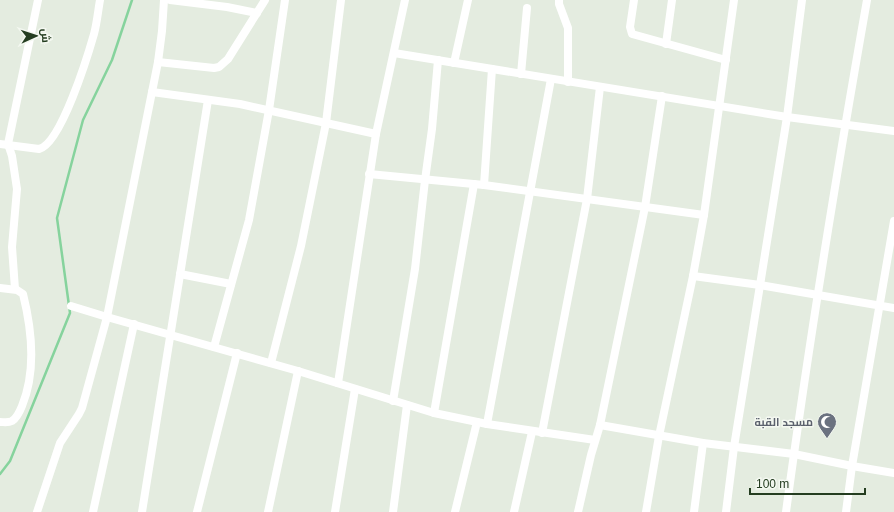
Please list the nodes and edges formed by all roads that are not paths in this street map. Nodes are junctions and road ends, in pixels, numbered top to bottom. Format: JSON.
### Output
{"nodes":[{"id":1,"x":38,"y":0,"type":"edge"},
{"id":2,"x":100,"y":0,"type":"edge"},
{"id":3,"x":164,"y":0,"type":"edge"},
{"id":4,"x":170,"y":0,"type":"edge"},
{"id":5,"x":265,"y":0,"type":"edge"},
{"id":6,"x":285,"y":0,"type":"edge"},
{"id":7,"x":341,"y":0,"type":"edge"},
{"id":8,"x":405,"y":0,"type":"edge"},
{"id":9,"x":468,"y":0,"type":"edge"},
{"id":10,"x":559,"y":0,"type":"edge"},
{"id":11,"x":634,"y":0,"type":"edge"},
{"id":12,"x":672,"y":0,"type":"edge"},
{"id":13,"x":734,"y":0,"type":"edge"},
{"id":14,"x":802,"y":0,"type":"edge"},
{"id":15,"x":867,"y":0,"type":"edge"},
{"id":16,"x":527,"y":8,"type":"dead end"},
{"id":17,"x":257,"y":13,"type":"junction"},
{"id":18,"x":666,"y":44,"type":"junction"},
{"id":19,"x":394,"y":53,"type":"junction"},
{"id":20,"x":438,"y":60,"type":"junction"},
{"id":21,"x":726,"y":60,"type":"junction"},
{"id":22,"x":158,"y":62,"type":"junction"},
{"id":23,"x":454,"y":63,"type":"junction"},
{"id":24,"x":492,"y":69,"type":"junction"},
{"id":25,"x":521,"y":74,"type":"junction"},
{"id":26,"x":551,"y":79,"type":"junction"},
{"id":27,"x":568,"y":82,"type":"junction"},
{"id":28,"x":600,"y":87,"type":"junction"},
{"id":29,"x":152,"y":92,"type":"junction"},
{"id":30,"x":662,"y":96,"type":"junction"},
{"id":31,"x":208,"y":100,"type":"junction"},
{"id":32,"x":720,"y":106,"type":"junction"},
{"id":33,"x":269,"y":110,"type":"junction"},
{"id":34,"x":787,"y":117,"type":"junction"},
{"id":35,"x":326,"y":123,"type":"junction"},
{"id":36,"x":845,"y":125,"type":"junction"},
{"id":37,"x":894,"y":132,"type":"edge"},
{"id":38,"x":376,"y":134,"type":"junction"},
{"id":39,"x":4,"y":144,"type":"edge"},
{"id":40,"x":369,"y":174,"type":"junction"},
{"id":41,"x":425,"y":180,"type":"junction"},
{"id":42,"x":474,"y":184,"type":"junction"},
{"id":43,"x":484,"y":185,"type":"junction"},
{"id":44,"x":530,"y":191,"type":"junction"},
{"id":45,"x":586,"y":199,"type":"junction"},
{"id":46,"x":645,"y":207,"type":"junction"},
{"id":47,"x":704,"y":215,"type":"junction"},
{"id":48,"x":894,"y":221,"type":"edge"},
{"id":49,"x":180,"y":274,"type":"junction"},
{"id":50,"x":693,"y":276,"type":"junction"},
{"id":51,"x":231,"y":284,"type":"junction"},
{"id":52,"x":760,"y":285,"type":"junction"},
{"id":53,"x":0,"y":288,"type":"edge"},
{"id":54,"x":15,"y":289,"type":"junction"},
{"id":55,"x":818,"y":294,"type":"junction"},
{"id":56,"x":72,"y":306,"type":"dead end"},
{"id":57,"x":879,"y":306,"type":"junction"},
{"id":58,"x":894,"y":308,"type":"edge"},
{"id":59,"x":107,"y":317,"type":"junction"},
{"id":60,"x":134,"y":324,"type":"junction"},
{"id":61,"x":171,"y":335,"type":"junction"},
{"id":62,"x":214,"y":347,"type":"junction"},
{"id":63,"x":237,"y":353,"type":"junction"},
{"id":64,"x":271,"y":363,"type":"junction"},
{"id":65,"x":298,"y":371,"type":"junction"},
{"id":66,"x":338,"y":383,"type":"junction"},
{"id":67,"x":355,"y":389,"type":"junction"},
{"id":68,"x":393,"y":401,"type":"junction"},
{"id":69,"x":408,"y":406,"type":"junction"},
{"id":70,"x":434,"y":414,"type":"junction"},
{"id":71,"x":0,"y":422,"type":"edge"},
{"id":72,"x":477,"y":422,"type":"junction"},
{"id":73,"x":487,"y":424,"type":"junction"},
{"id":74,"x":600,"y":425,"type":"junction"},
{"id":75,"x":532,"y":432,"type":"junction"},
{"id":76,"x":542,"y":433,"type":"junction"},
{"id":77,"x":659,"y":436,"type":"junction"},
{"id":78,"x":595,"y":440,"type":"junction"},
{"id":79,"x":703,"y":443,"type":"junction"},
{"id":80,"x":734,"y":447,"type":"junction"},
{"id":81,"x":794,"y":454,"type":"junction"},
{"id":82,"x":852,"y":466,"type":"junction"},
{"id":83,"x":894,"y":473,"type":"edge"},
{"id":84,"x":37,"y":512,"type":"edge"},
{"id":85,"x":93,"y":512,"type":"edge"},
{"id":86,"x":142,"y":512,"type":"edge"},
{"id":87,"x":197,"y":512,"type":"edge"},
{"id":88,"x":268,"y":512,"type":"edge"},
{"id":89,"x":335,"y":512,"type":"edge"},
{"id":90,"x":393,"y":512,"type":"edge"},
{"id":91,"x":455,"y":512,"type":"edge"},
{"id":92,"x":514,"y":512,"type":"edge"},
{"id":93,"x":578,"y":512,"type":"edge"},
{"id":94,"x":646,"y":512,"type":"edge"},
{"id":95,"x":694,"y":512,"type":"edge"},
{"id":96,"x":726,"y":512,"type":"edge"},
{"id":97,"x":786,"y":512,"type":"edge"},
{"id":98,"x":846,"y":512,"type":"edge"}],
"edges":[{"from":1,"to":39,"type":"street"},
{"from":2,"to":39,"type":"street"},
{"from":3,"to":22,"type":"street"},
{"from":4,"to":17,"type":"street"},
{"from":5,"to":17,"type":"street"},
{"from":6,"to":33,"type":"street"},
{"from":7,"to":35,"type":"street"},
{"from":8,"to":19,"type":"street"},
{"from":9,"to":23,"type":"street"},
{"from":10,"to":27,"type":"street"},
{"from":11,"to":18,"type":"street"},
{"from":12,"to":18,"type":"street"},
{"from":13,"to":21,"type":"street"},
{"from":14,"to":34,"type":"street"},
{"from":15,"to":36,"type":"street"},
{"from":16,"to":25,"type":"street"},
{"from":17,"to":22,"type":"street"},
{"from":18,"to":21,"type":"street"},
{"from":19,"to":20,"type":"street"},
{"from":19,"to":38,"type":"street"},
{"from":20,"to":23,"type":"street"},
{"from":20,"to":41,"type":"street"},
{"from":21,"to":32,"type":"street"},
{"from":22,"to":29,"type":"street"},
{"from":23,"to":24,"type":"street"},
{"from":24,"to":25,"type":"street"},
{"from":24,"to":43,"type":"street"},
{"from":25,"to":26,"type":"street"},
{"from":26,"to":27,"type":"street"},
{"from":26,"to":44,"type":"street"},
{"from":27,"to":28,"type":"street"},
{"from":28,"to":30,"type":"street"},
{"from":28,"to":45,"type":"street"},
{"from":29,"to":31,"type":"street"},
{"from":29,"to":59,"type":"street"},
{"from":30,"to":32,"type":"street"},
{"from":30,"to":46,"type":"street"},
{"from":31,"to":33,"type":"street"},
{"from":31,"to":49,"type":"street"},
{"from":32,"to":34,"type":"street"},
{"from":32,"to":47,"type":"street"},
{"from":33,"to":35,"type":"street"},
{"from":33,"to":51,"type":"street"},
{"from":34,"to":36,"type":"street"},
{"from":34,"to":52,"type":"street"},
{"from":35,"to":38,"type":"street"},
{"from":35,"to":64,"type":"street"},
{"from":36,"to":37,"type":"street"},
{"from":36,"to":55,"type":"street"},
{"from":38,"to":40,"type":"street"},
{"from":39,"to":54,"type":"street"},
{"from":40,"to":41,"type":"street"},
{"from":40,"to":66,"type":"street"},
{"from":41,"to":42,"type":"street"},
{"from":41,"to":68,"type":"street"},
{"from":42,"to":43,"type":"street"},
{"from":42,"to":70,"type":"street"},
{"from":43,"to":44,"type":"street"},
{"from":44,"to":45,"type":"street"},
{"from":44,"to":73,"type":"street"},
{"from":45,"to":46,"type":"street"},
{"from":45,"to":76,"type":"street"},
{"from":46,"to":47,"type":"street"},
{"from":46,"to":74,"type":"street"},
{"from":47,"to":50,"type":"street"},
{"from":48,"to":57,"type":"street"},
{"from":49,"to":51,"type":"street"},
{"from":49,"to":61,"type":"street"},
{"from":50,"to":52,"type":"street"},
{"from":50,"to":77,"type":"street"},
{"from":51,"to":62,"type":"street"},
{"from":52,"to":55,"type":"street"},
{"from":52,"to":80,"type":"street"},
{"from":53,"to":54,"type":"street"},
{"from":54,"to":71,"type":"street"},
{"from":55,"to":57,"type":"street"},
{"from":55,"to":81,"type":"street"},
{"from":56,"to":59,"type":"street"},
{"from":57,"to":58,"type":"street"},
{"from":57,"to":82,"type":"street"},
{"from":59,"to":60,"type":"street"},
{"from":59,"to":84,"type":"street"},
{"from":60,"to":61,"type":"street"},
{"from":60,"to":85,"type":"street"},
{"from":61,"to":62,"type":"street"},
{"from":61,"to":86,"type":"street"},
{"from":62,"to":63,"type":"street"},
{"from":63,"to":64,"type":"street"},
{"from":63,"to":87,"type":"street"},
{"from":64,"to":65,"type":"street"},
{"from":65,"to":66,"type":"street"},
{"from":65,"to":88,"type":"street"},
{"from":66,"to":67,"type":"street"},
{"from":67,"to":68,"type":"street"},
{"from":67,"to":89,"type":"street"},
{"from":68,"to":69,"type":"street"},
{"from":69,"to":70,"type":"street"},
{"from":69,"to":90,"type":"street"},
{"from":70,"to":72,"type":"street"},
{"from":72,"to":73,"type":"street"},
{"from":72,"to":91,"type":"street"},
{"from":73,"to":75,"type":"street"},
{"from":74,"to":77,"type":"street"},
{"from":74,"to":78,"type":"street"},
{"from":75,"to":76,"type":"street"},
{"from":75,"to":92,"type":"street"},
{"from":76,"to":78,"type":"street"},
{"from":77,"to":79,"type":"street"},
{"from":77,"to":94,"type":"street"},
{"from":78,"to":93,"type":"street"},
{"from":79,"to":80,"type":"street"},
{"from":79,"to":95,"type":"street"},
{"from":80,"to":81,"type":"street"},
{"from":80,"to":96,"type":"street"},
{"from":81,"to":82,"type":"street"},
{"from":81,"to":97,"type":"street"},
{"from":82,"to":83,"type":"street"},
{"from":82,"to":98,"type":"street"}]}
